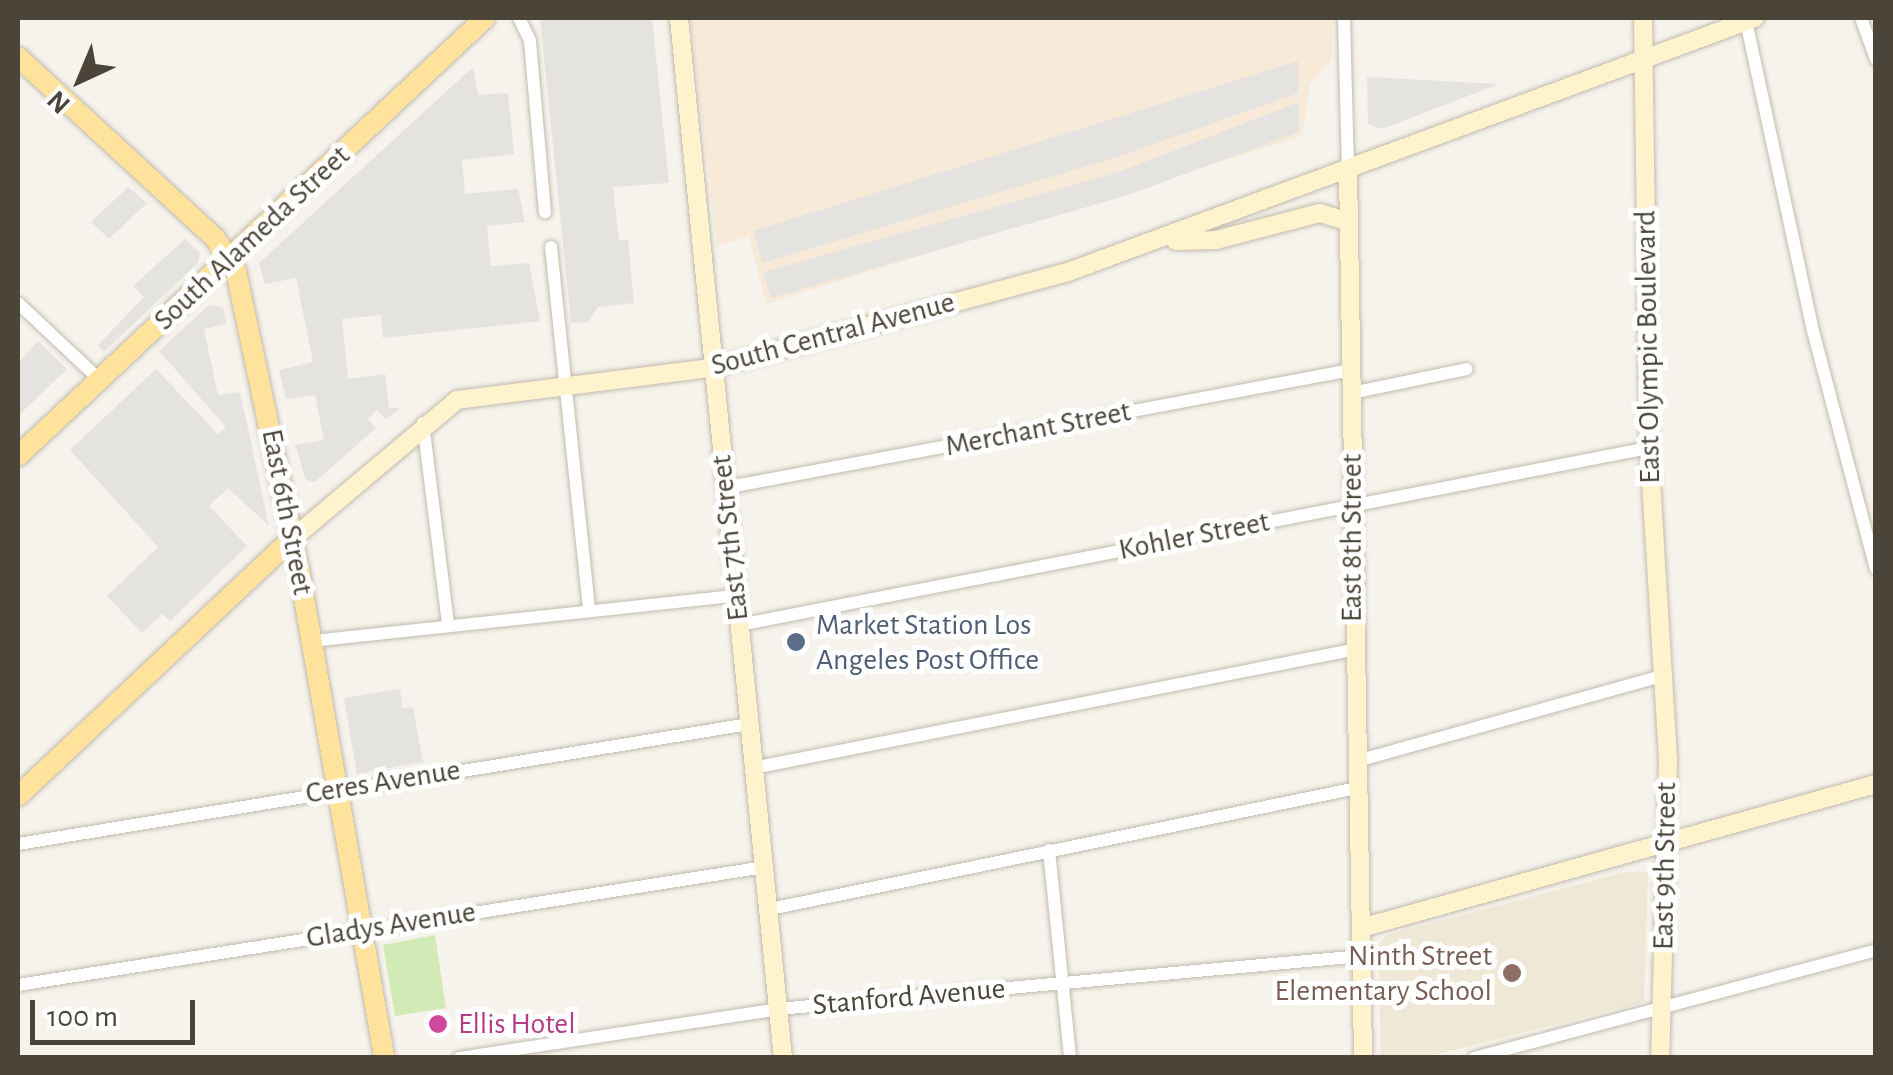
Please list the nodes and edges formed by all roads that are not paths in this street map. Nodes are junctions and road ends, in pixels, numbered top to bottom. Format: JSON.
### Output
{"nodes":[{"id":1,"x":485,"y":18,"type":"edge"},
{"id":2,"x":519,"y":18,"type":"edge"},
{"id":3,"x":679,"y":18,"type":"edge"},
{"id":4,"x":1344,"y":18,"type":"edge"},
{"id":5,"x":1643,"y":18,"type":"edge"},
{"id":6,"x":1861,"y":18,"type":"edge"},
{"id":7,"x":1750,"y":19,"type":"edge"},
{"id":8,"x":18,"y":57,"type":"edge"},
{"id":9,"x":1644,"y":58,"type":"junction"},
{"id":10,"x":1876,"y":59,"type":"edge"},
{"id":11,"x":1348,"y":170,"type":"junction"},
{"id":12,"x":546,"y":212,"type":"dead end"},
{"id":13,"x":1349,"y":222,"type":"junction"},
{"id":14,"x":1160,"y":242,"type":"junction"},
{"id":15,"x":550,"y":247,"type":"dead end"},
{"id":16,"x":231,"y":259,"type":"junction"},
{"id":17,"x":18,"y":303,"type":"edge"},
{"id":18,"x":712,"y":368,"type":"junction"},
{"id":19,"x":1467,"y":369,"type":"dead end"},
{"id":20,"x":1352,"y":370,"type":"junction"},
{"id":21,"x":100,"y":379,"type":"junction"},
{"id":22,"x":568,"y":383,"type":"junction"},
{"id":23,"x":1352,"y":394,"type":"junction"},
{"id":24,"x":423,"y":423,"type":"junction"},
{"id":25,"x":1648,"y":448,"type":"junction"},
{"id":26,"x":18,"y":456,"type":"edge"},
{"id":27,"x":724,"y":488,"type":"junction"},
{"id":28,"x":1352,"y":506,"type":"junction"},
{"id":29,"x":292,"y":539,"type":"junction"},
{"id":30,"x":1876,"y":569,"type":"edge"},
{"id":31,"x":736,"y":596,"type":"junction"},
{"id":32,"x":589,"y":609,"type":"junction"},
{"id":33,"x":448,"y":623,"type":"junction"},
{"id":34,"x":739,"y":625,"type":"junction"},
{"id":35,"x":312,"y":641,"type":"junction"},
{"id":36,"x":1352,"y":650,"type":"junction"},
{"id":37,"x":1664,"y":675,"type":"junction"},
{"id":38,"x":749,"y":724,"type":"junction"},
{"id":39,"x":1357,"y":762,"type":"junction"},
{"id":40,"x":753,"y":768,"type":"junction"},
{"id":41,"x":1876,"y":784,"type":"edge"},
{"id":42,"x":1357,"y":788,"type":"junction"},
{"id":43,"x":337,"y":790,"type":"junction"},
{"id":44,"x":18,"y":796,"type":"edge"},
{"id":45,"x":18,"y":844,"type":"edge"},
{"id":46,"x":1666,"y":844,"type":"junction"},
{"id":47,"x":1049,"y":850,"type":"junction"},
{"id":48,"x":765,"y":866,"type":"junction"},
{"id":49,"x":770,"y":909,"type":"junction"},
{"id":50,"x":1362,"y":928,"type":"junction"},
{"id":51,"x":361,"y":930,"type":"junction"},
{"id":52,"x":1876,"y":950,"type":"edge"},
{"id":53,"x":1361,"y":956,"type":"junction"},
{"id":54,"x":1063,"y":983,"type":"junction"},
{"id":55,"x":18,"y":986,"type":"edge"},
{"id":56,"x":1662,"y":1007,"type":"junction"},
{"id":57,"x":778,"y":1009,"type":"junction"},
{"id":58,"x":384,"y":1058,"type":"edge"},
{"id":59,"x":459,"y":1058,"type":"edge"},
{"id":60,"x":782,"y":1058,"type":"edge"},
{"id":61,"x":1070,"y":1058,"type":"edge"},
{"id":62,"x":1363,"y":1058,"type":"edge"},
{"id":63,"x":1474,"y":1058,"type":"edge"},
{"id":64,"x":1660,"y":1058,"type":"edge"}],
"edges":[{"from":1,"to":16,"type":"main road","name":"South Alameda Street"},
{"from":2,"to":12,"type":"street"},
{"from":3,"to":18,"type":"main road","name":"East 7th Street"},
{"from":4,"to":11,"type":"street","name":"East 8th Street"},
{"from":5,"to":9,"type":"main road","name":"East Olympic Boulevard"},
{"from":6,"to":10,"type":"street"},
{"from":7,"to":9,"type":"main road","name":"South Central Avenue"},
{"from":7,"to":30,"type":"street"},
{"from":8,"to":16,"type":"main road"},
{"from":9,"to":11,"type":"main road","name":"South Central Avenue"},
{"from":9,"to":25,"type":"main road","name":"East Olympic Boulevard"},
{"from":11,"to":13,"type":"main road","name":"East 8th Street"},
{"from":11,"to":14,"type":"main road","name":"South Central Avenue"},
{"from":13,"to":14,"type":"main road"},
{"from":13,"to":20,"type":"main road","name":"East 8th Street"},
{"from":14,"to":18,"type":"main road","name":"South Central Avenue"},
{"from":15,"to":22,"type":"street"},
{"from":16,"to":21,"type":"main road","name":"South Alameda Street"},
{"from":16,"to":29,"type":"main road","name":"East 6th Street"},
{"from":17,"to":21,"type":"street"},
{"from":18,"to":22,"type":"main road","name":"South Central Avenue"},
{"from":18,"to":27,"type":"main road","name":"East 7th Street"},
{"from":19,"to":23,"type":"street"},
{"from":20,"to":23,"type":"main road","name":"East 8th Street"},
{"from":20,"to":27,"type":"street","name":"Merchant Street"},
{"from":21,"to":26,"type":"main road","name":"South Alameda Street"},
{"from":22,"to":24,"type":"main road","name":"South Central Avenue"},
{"from":22,"to":32,"type":"street"},
{"from":23,"to":28,"type":"main road","name":"East 8th Street"},
{"from":24,"to":29,"type":"main road","name":"South Central Avenue"},
{"from":24,"to":33,"type":"street"},
{"from":25,"to":28,"type":"street","name":"Kohler Street"},
{"from":25,"to":37,"type":"main road","name":"East Olympic Boulevard"},
{"from":27,"to":31,"type":"main road","name":"East 7th Street"},
{"from":28,"to":34,"type":"street","name":"Kohler Street"},
{"from":28,"to":36,"type":"main road","name":"East 8th Street"},
{"from":29,"to":35,"type":"main road","name":"East 6th Street"},
{"from":29,"to":44,"type":"main road","name":"South Central Avenue"},
{"from":31,"to":32,"type":"street"},
{"from":31,"to":34,"type":"main road","name":"East 7th Street"},
{"from":32,"to":33,"type":"street"},
{"from":33,"to":35,"type":"street"},
{"from":34,"to":38,"type":"main road","name":"East 7th Street"},
{"from":35,"to":43,"type":"main road","name":"East 6th Street"},
{"from":36,"to":39,"type":"main road","name":"East 8th Street"},
{"from":36,"to":40,"type":"street"},
{"from":37,"to":39,"type":"street"},
{"from":37,"to":46,"type":"main road","name":"East 9th Street"},
{"from":38,"to":40,"type":"main road","name":"East 7th Street"},
{"from":38,"to":43,"type":"street","name":"Ceres Avenue"},
{"from":39,"to":42,"type":"main road","name":"East 8th Street"},
{"from":40,"to":48,"type":"main road","name":"East 7th Street"},
{"from":41,"to":46,"type":"main road"},
{"from":42,"to":47,"type":"street"},
{"from":42,"to":50,"type":"main road","name":"East 8th Street"},
{"from":43,"to":45,"type":"street","name":"Ceres Avenue"},
{"from":43,"to":51,"type":"main road","name":"East 6th Street"},
{"from":46,"to":50,"type":"main road"},
{"from":46,"to":56,"type":"main road","name":"East 9th Street"},
{"from":47,"to":49,"type":"street"},
{"from":47,"to":54,"type":"street"},
{"from":48,"to":49,"type":"main road","name":"East 7th Street"},
{"from":48,"to":51,"type":"street","name":"Gladys Avenue"},
{"from":49,"to":57,"type":"main road","name":"East 7th Street"},
{"from":50,"to":53,"type":"main road","name":"East 8th Street"},
{"from":51,"to":55,"type":"street","name":"Gladys Avenue"},
{"from":51,"to":58,"type":"main road","name":"East 6th Street"},
{"from":52,"to":56,"type":"street"},
{"from":53,"to":54,"type":"street","name":"Stanford Avenue"},
{"from":53,"to":62,"type":"main road","name":"East 8th Street"},
{"from":54,"to":57,"type":"street","name":"Stanford Avenue"},
{"from":54,"to":61,"type":"street"},
{"from":56,"to":63,"type":"street"},
{"from":56,"to":64,"type":"main road","name":"East 9th Street"},
{"from":57,"to":59,"type":"street","name":"Stanford Avenue"},
{"from":57,"to":60,"type":"main road","name":"East 7th Street"}]}
